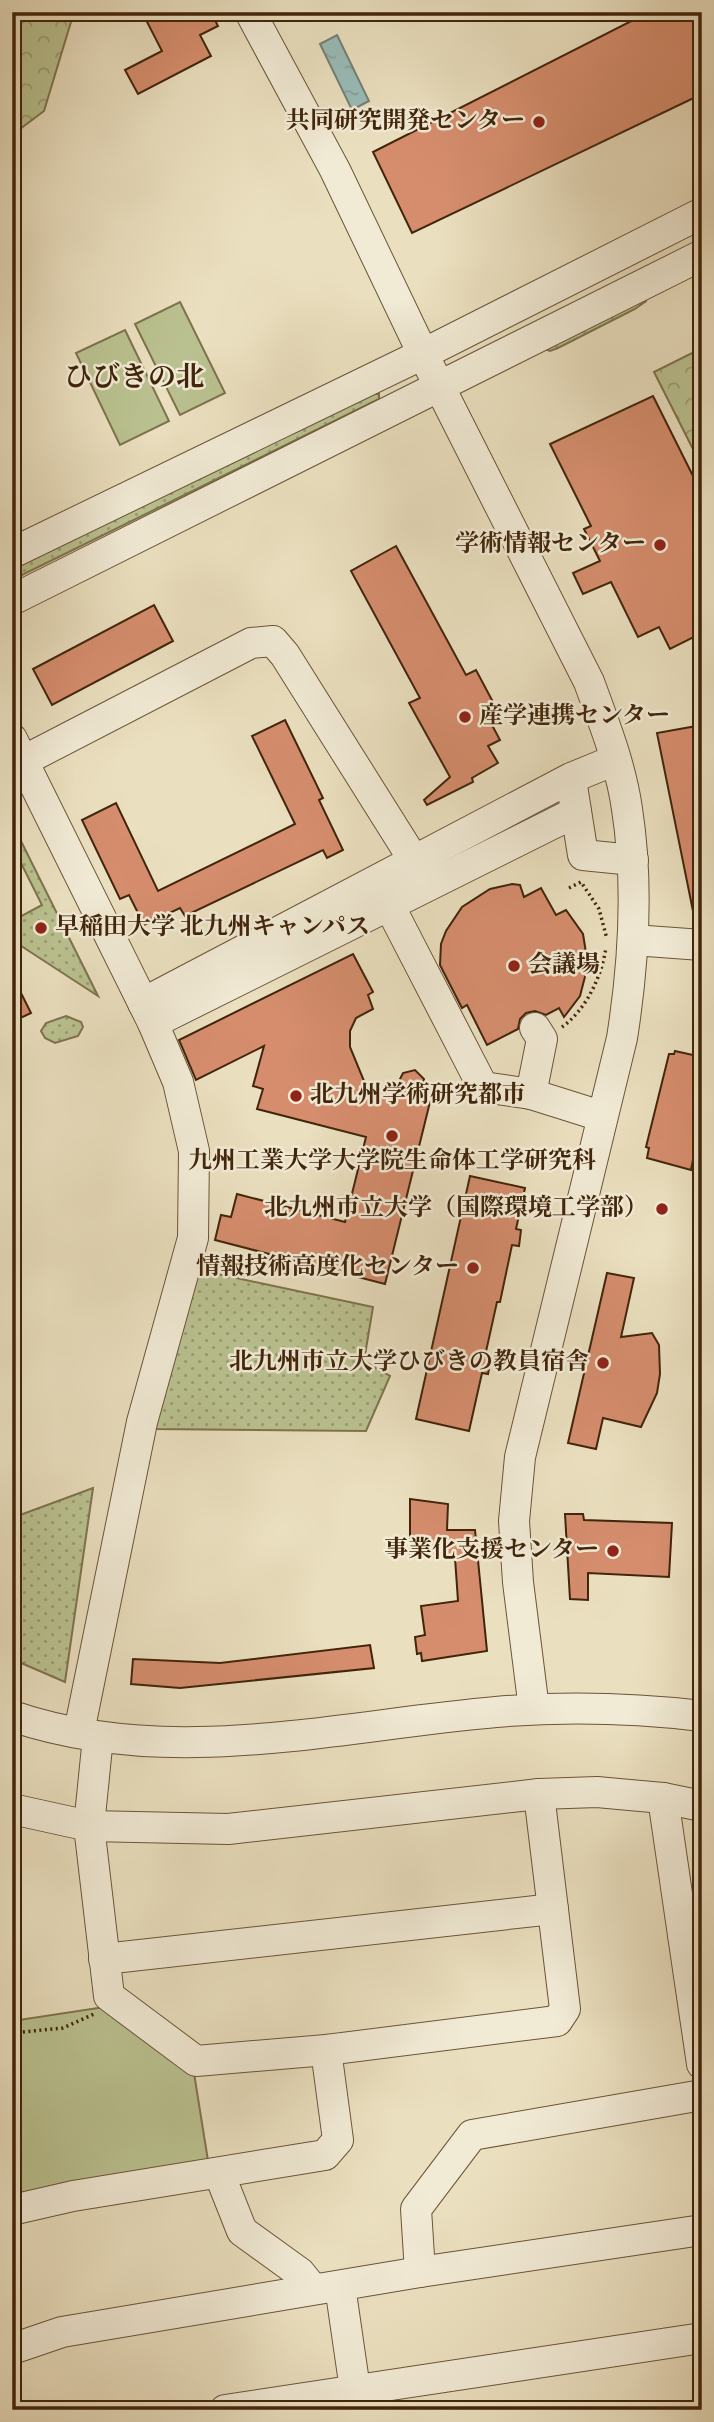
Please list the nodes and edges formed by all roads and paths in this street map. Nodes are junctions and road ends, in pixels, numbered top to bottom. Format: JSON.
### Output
{"nodes":[{"id":1,"x":250,"y":12,"type":"edge"},
{"id":2,"x":702,"y":214,"type":"edge"},
{"id":3,"x":702,"y":255,"type":"edge"},
{"id":4,"x":423,"y":354,"type":"junction"},
{"id":5,"x":441,"y":388,"type":"junction"},
{"id":6,"x":12,"y":553,"type":"edge"},
{"id":7,"x":12,"y":600,"type":"edge"},
{"id":8,"x":18,"y":750,"type":"edge"},
{"id":9,"x":615,"y":760,"type":"junction"},
{"id":10,"x":571,"y":778,"type":"junction"},
{"id":11,"x":576,"y":812,"type":"junction"},
{"id":12,"x":633,"y":860,"type":"junction"},
{"id":13,"x":415,"y":862,"type":"junction"},
{"id":14,"x":569,"y":888,"type":"dead end"},
{"id":15,"x":389,"y":905,"type":"junction"},
{"id":16,"x":633,"y":940,"type":"junction"},
{"id":17,"x":702,"y":945,"type":"edge"},
{"id":18,"x":148,"y":1013,"type":"junction"},
{"id":19,"x":538,"y":1034,"type":"joint"},
{"id":20,"x":531,"y":1094,"type":"junction"},
{"id":21,"x":601,"y":1116,"type":"junction"},
{"id":22,"x":534,"y":1709,"type":"junction"},
{"id":23,"x":12,"y":1716,"type":"edge"},
{"id":24,"x":702,"y":1717,"type":"edge"},
{"id":25,"x":88,"y":1735,"type":"junction"},
{"id":26,"x":539,"y":1794,"type":"junction"},
{"id":27,"x":663,"y":1798,"type":"junction"},
{"id":28,"x":702,"y":1806,"type":"edge"},
{"id":29,"x":12,"y":1809,"type":"edge"},
{"id":30,"x":89,"y":1826,"type":"junction"},
{"id":31,"x":553,"y":1909,"type":"junction"},
{"id":32,"x":692,"y":1937,"type":"edge"},
{"id":33,"x":104,"y":1959,"type":"junction"},
{"id":34,"x":104,"y":2018,"type":"dead end"},
{"id":35,"x":12,"y":2033,"type":"edge"},
{"id":36,"x":326,"y":2050,"type":"junction"},
{"id":37,"x":702,"y":2064,"type":"edge"},
{"id":38,"x":702,"y":2095,"type":"edge"},
{"id":39,"x":219,"y":2173,"type":"junction"},
{"id":40,"x":12,"y":2210,"type":"edge"},
{"id":41,"x":702,"y":2230,"type":"edge"},
{"id":42,"x":420,"y":2272,"type":"junction"},
{"id":43,"x":326,"y":2288,"type":"junction"},
{"id":44,"x":702,"y":2337,"type":"edge"},
{"id":45,"x":12,"y":2349,"type":"edge"},
{"id":46,"x":356,"y":2401,"type":"edge"},
{"id":47,"x":225,"y":2410,"type":"edge"}],
"edges":[{"from":1,"to":4,"type":"street"},
{"from":2,"to":4,"type":"street"},
{"from":3,"to":5,"type":"street"},
{"from":4,"to":5,"type":"street"},
{"from":4,"to":6,"type":"street"},
{"from":5,"to":7,"type":"street"},
{"from":5,"to":9,"type":"street"},
{"from":8,"to":13,"type":"street"},
{"from":8,"to":18,"type":"street"},
{"from":9,"to":10,"type":"street"},
{"from":9,"to":12,"type":"street"},
{"from":10,"to":11,"type":"street"},
{"from":10,"to":13,"type":"street"},
{"from":11,"to":12,"type":"street"},
{"from":11,"to":15,"type":"street"},
{"from":12,"to":16,"type":"street"},
{"from":13,"to":18,"type":"street"},
{"from":14,"to":19,"type":"path"},
{"from":15,"to":18,"type":"street"},
{"from":15,"to":20,"type":"street"},
{"from":16,"to":17,"type":"street"},
{"from":16,"to":21,"type":"street"},
{"from":18,"to":25,"type":"street"},
{"from":19,"to":20,"type":"street"},
{"from":20,"to":21,"type":"street"},
{"from":21,"to":22,"type":"street"},
{"from":22,"to":24,"type":"street"},
{"from":22,"to":25,"type":"street"},
{"from":23,"to":25,"type":"street"},
{"from":25,"to":30,"type":"street"},
{"from":26,"to":27,"type":"street"},
{"from":26,"to":30,"type":"street"},
{"from":26,"to":31,"type":"street"},
{"from":27,"to":28,"type":"street"},
{"from":27,"to":32,"type":"street"},
{"from":29,"to":30,"type":"street"},
{"from":30,"to":33,"type":"street"},
{"from":31,"to":33,"type":"street"},
{"from":31,"to":36,"type":"street"},
{"from":32,"to":37,"type":"street"},
{"from":33,"to":36,"type":"street"},
{"from":34,"to":35,"type":"path"},
{"from":36,"to":39,"type":"street"},
{"from":38,"to":42,"type":"street"},
{"from":39,"to":40,"type":"street"},
{"from":39,"to":43,"type":"street"},
{"from":41,"to":42,"type":"street"},
{"from":42,"to":43,"type":"street"},
{"from":43,"to":45,"type":"street"},
{"from":43,"to":46,"type":"street"},
{"from":44,"to":46,"type":"street"},
{"from":46,"to":47,"type":"street"}]}
